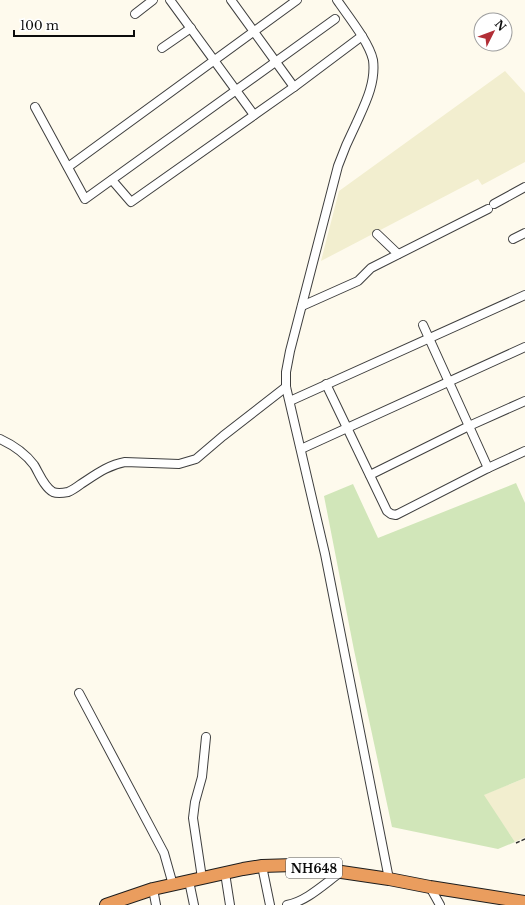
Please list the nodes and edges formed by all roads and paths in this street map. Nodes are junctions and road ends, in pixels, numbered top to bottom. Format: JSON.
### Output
{"nodes":[{"id":1,"x":153,"y":0,"type":"edge"},
{"id":2,"x":170,"y":0,"type":"edge"},
{"id":3,"x":231,"y":0,"type":"edge"},
{"id":4,"x":296,"y":0,"type":"edge"},
{"id":5,"x":337,"y":0,"type":"edge"},
{"id":6,"x":135,"y":14,"type":"dead end"},
{"id":7,"x":335,"y":19,"type":"dead end"},
{"id":8,"x":191,"y":28,"type":"junction"},
{"id":9,"x":254,"y":31,"type":"junction"},
{"id":10,"x":362,"y":36,"type":"junction"},
{"id":11,"x":162,"y":48,"type":"dead end"},
{"id":12,"x":214,"y":60,"type":"junction"},
{"id":13,"x":276,"y":62,"type":"junction"},
{"id":14,"x":294,"y":87,"type":"junction"},
{"id":15,"x":236,"y":90,"type":"junction"},
{"id":16,"x":35,"y":107,"type":"dead end"},
{"id":17,"x":254,"y":115,"type":"junction"},
{"id":18,"x":68,"y":167,"type":"junction"},
{"id":19,"x":112,"y":180,"type":"junction"},
{"id":20,"x":525,"y":187,"type":"edge"},
{"id":21,"x":525,"y":233,"type":"edge"},
{"id":22,"x":377,"y":234,"type":"dead end"},
{"id":23,"x":513,"y":239,"type":"dead end"},
{"id":24,"x":398,"y":254,"type":"junction"},
{"id":25,"x":525,"y":295,"type":"edge"},
{"id":26,"x":302,"y":306,"type":"junction"},
{"id":27,"x":424,"y":325,"type":"dead end"},
{"id":28,"x":429,"y":338,"type":"junction"},
{"id":29,"x":525,"y":347,"type":"edge"},
{"id":30,"x":449,"y":381,"type":"junction"},
{"id":31,"x":326,"y":384,"type":"junction"},
{"id":32,"x":286,"y":388,"type":"junction"},
{"id":33,"x":290,"y":401,"type":"junction"},
{"id":34,"x":525,"y":401,"type":"edge"},
{"id":35,"x":469,"y":426,"type":"junction"},
{"id":36,"x":348,"y":429,"type":"junction"},
{"id":37,"x":0,"y":439,"type":"edge"},
{"id":38,"x":301,"y":449,"type":"junction"},
{"id":39,"x":525,"y":451,"type":"edge"},
{"id":40,"x":488,"y":468,"type":"junction"},
{"id":41,"x":370,"y":475,"type":"junction"},
{"id":42,"x":79,"y":693,"type":"dead end"},
{"id":43,"x":206,"y":737,"type":"dead end"},
{"id":44,"x":525,"y":839,"type":"edge"},
{"id":45,"x":516,"y":843,"type":"dead end"},
{"id":46,"x":262,"y":866,"type":"junction"},
{"id":47,"x":341,"y":872,"type":"junction"},
{"id":48,"x":225,"y":873,"type":"junction"},
{"id":49,"x":202,"y":878,"type":"junction"},
{"id":50,"x":389,"y":879,"type":"junction"},
{"id":51,"x":189,"y":881,"type":"junction"},
{"id":52,"x":173,"y":885,"type":"junction"},
{"id":53,"x":430,"y":887,"type":"junction"},
{"id":54,"x":153,"y":889,"type":"junction"},
{"id":55,"x":525,"y":902,"type":"edge"},
{"id":56,"x":106,"y":905,"type":"edge"},
{"id":57,"x":156,"y":905,"type":"edge"},
{"id":58,"x":194,"y":905,"type":"edge"},
{"id":59,"x":230,"y":905,"type":"edge"},
{"id":60,"x":270,"y":905,"type":"edge"},
{"id":61,"x":287,"y":905,"type":"edge"},
{"id":62,"x":440,"y":905,"type":"edge"}],
"edges":[{"from":1,"to":6,"type":"street"},
{"from":2,"to":8,"type":"street"},
{"from":3,"to":9,"type":"street"},
{"from":4,"to":9,"type":"street"},
{"from":5,"to":10,"type":"street"},
{"from":7,"to":13,"type":"street"},
{"from":8,"to":11,"type":"street"},
{"from":8,"to":12,"type":"street"},
{"from":9,"to":12,"type":"street"},
{"from":9,"to":13,"type":"street"},
{"from":10,"to":14,"type":"street"},
{"from":10,"to":26,"type":"street"},
{"from":12,"to":15,"type":"street"},
{"from":12,"to":18,"type":"street"},
{"from":13,"to":14,"type":"street"},
{"from":13,"to":15,"type":"street"},
{"from":14,"to":17,"type":"street"},
{"from":15,"to":17,"type":"street"},
{"from":15,"to":19,"type":"street"},
{"from":16,"to":18,"type":"street"},
{"from":17,"to":19,"type":"street"},
{"from":18,"to":19,"type":"street"},
{"from":20,"to":24,"type":"street"},
{"from":21,"to":23,"type":"street"},
{"from":22,"to":24,"type":"street"},
{"from":24,"to":26,"type":"street"},
{"from":25,"to":28,"type":"street"},
{"from":26,"to":32,"type":"street"},
{"from":27,"to":28,"type":"street"},
{"from":28,"to":30,"type":"street"},
{"from":28,"to":31,"type":"street"},
{"from":29,"to":30,"type":"street"},
{"from":30,"to":35,"type":"street"},
{"from":30,"to":36,"type":"street"},
{"from":31,"to":33,"type":"street"},
{"from":31,"to":36,"type":"street"},
{"from":32,"to":33,"type":"street"},
{"from":32,"to":37,"type":"street"},
{"from":33,"to":38,"type":"street"},
{"from":34,"to":35,"type":"street"},
{"from":35,"to":40,"type":"street"},
{"from":35,"to":41,"type":"street"},
{"from":36,"to":38,"type":"street"},
{"from":36,"to":41,"type":"street"},
{"from":38,"to":50,"type":"street"},
{"from":39,"to":40,"type":"street"},
{"from":40,"to":41,"type":"street"},
{"from":42,"to":52,"type":"street"},
{"from":43,"to":49,"type":"street"},
{"from":44,"to":45,"type":"path"},
{"from":46,"to":47,"type":"highway","number":"NH648"},
{"from":46,"to":48,"type":"highway","number":"NH648"},
{"from":46,"to":60,"type":"street"},
{"from":47,"to":50,"type":"highway","number":"NH648"},
{"from":47,"to":61,"type":"street"},
{"from":48,"to":49,"type":"highway","number":"NH648"},
{"from":48,"to":59,"type":"street"},
{"from":49,"to":51,"type":"highway","number":"NH648"},
{"from":50,"to":53,"type":"highway","number":"NH648"},
{"from":51,"to":52,"type":"highway","number":"NH648"},
{"from":51,"to":58,"type":"street"},
{"from":52,"to":54,"type":"highway","number":"NH648"},
{"from":53,"to":55,"type":"highway","number":"NH648"},
{"from":53,"to":62,"type":"street"},
{"from":54,"to":56,"type":"highway","number":"NH648"},
{"from":54,"to":57,"type":"street"}]}
